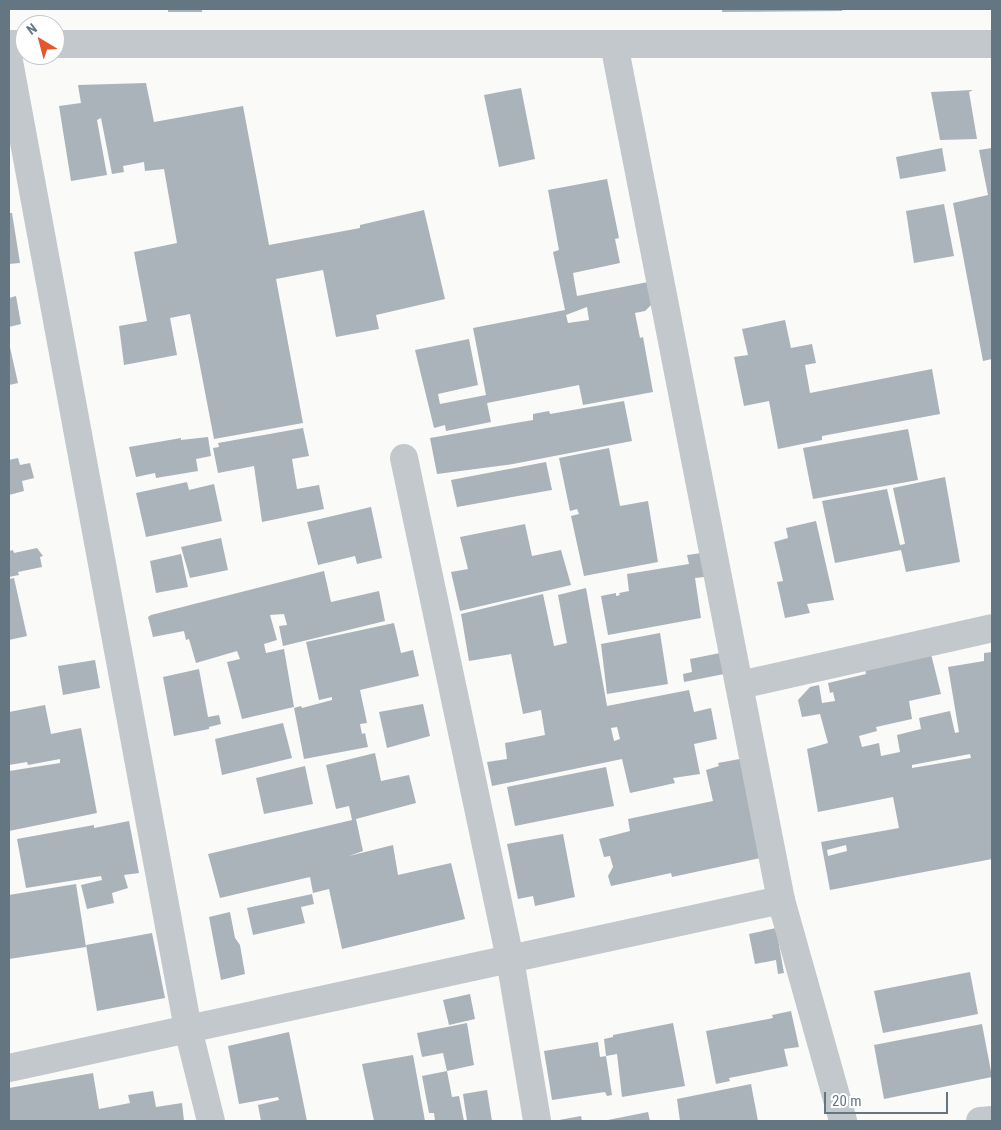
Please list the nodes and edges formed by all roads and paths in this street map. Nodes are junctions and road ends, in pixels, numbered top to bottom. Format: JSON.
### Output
{"nodes":[{"id":1,"x":65,"y":44,"type":"edge"},
{"id":2,"x":614,"y":44,"type":"junction"},
{"id":3,"x":992,"y":44,"type":"edge"},
{"id":4,"x":9,"y":61,"type":"edge"},
{"id":5,"x":404,"y":458,"type":"dead end"},
{"id":6,"x":992,"y":628,"type":"edge"},
{"id":7,"x":740,"y":685,"type":"junction"},
{"id":8,"x":781,"y":900,"type":"junction"},
{"id":9,"x":510,"y":959,"type":"junction"},
{"id":10,"x":188,"y":1029,"type":"junction"},
{"id":11,"x":9,"y":1068,"type":"edge"},
{"id":12,"x":992,"y":1120,"type":"edge"},
{"id":13,"x":210,"y":1121,"type":"edge"},
{"id":14,"x":537,"y":1121,"type":"edge"},
{"id":15,"x":843,"y":1121,"type":"edge"},
{"id":16,"x":980,"y":1121,"type":"edge"}],
"edges":[{"from":1,"to":2,"type":"street"},
{"from":2,"to":3,"type":"street"},
{"from":2,"to":7,"type":"street"},
{"from":4,"to":10,"type":"street"},
{"from":5,"to":9,"type":"street"},
{"from":6,"to":7,"type":"street"},
{"from":7,"to":8,"type":"street"},
{"from":8,"to":9,"type":"street"},
{"from":8,"to":15,"type":"street"},
{"from":9,"to":10,"type":"street"},
{"from":9,"to":14,"type":"street"},
{"from":10,"to":11,"type":"street"},
{"from":10,"to":13,"type":"street"},
{"from":12,"to":16,"type":"street"}]}
